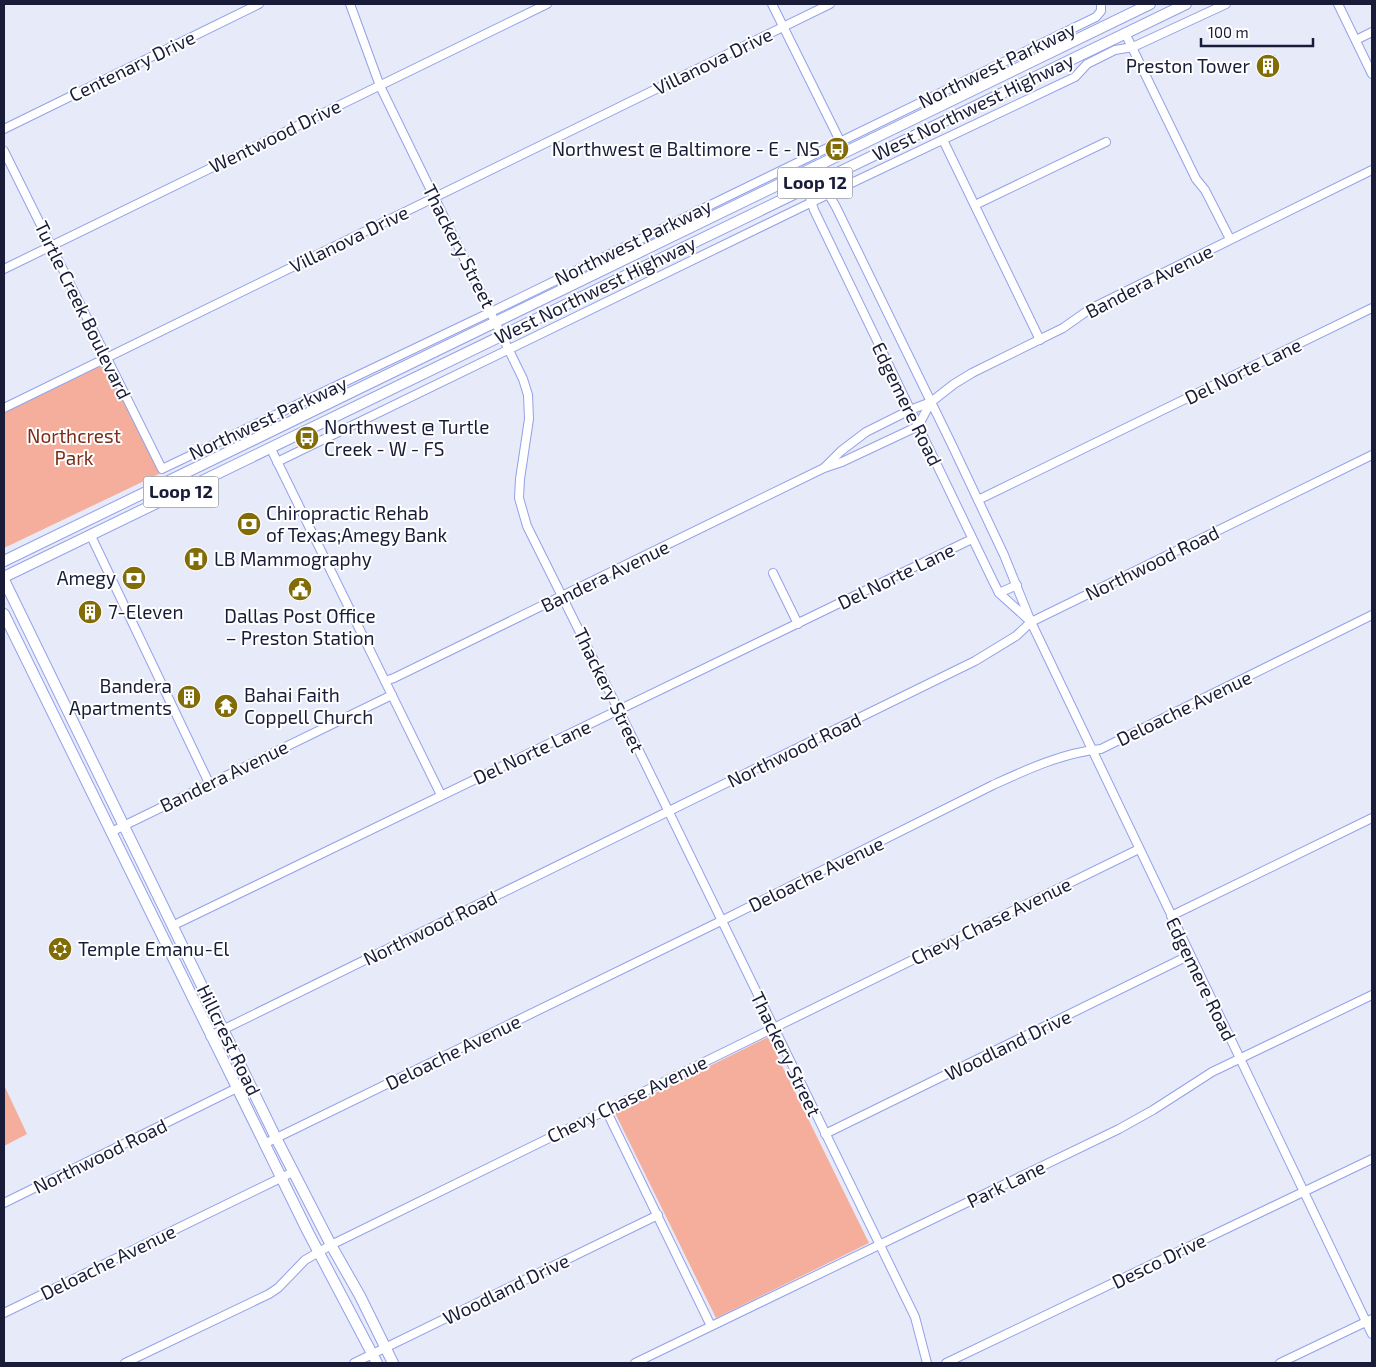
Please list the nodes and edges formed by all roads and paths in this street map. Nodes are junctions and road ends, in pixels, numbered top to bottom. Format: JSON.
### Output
{"nodes":[{"id":1,"x":259,"y":4,"type":"edge"},
{"id":2,"x":350,"y":4,"type":"edge"},
{"id":3,"x":547,"y":4,"type":"edge"},
{"id":4,"x":772,"y":4,"type":"edge"},
{"id":5,"x":830,"y":4,"type":"edge"},
{"id":6,"x":1150,"y":4,"type":"edge"},
{"id":7,"x":1172,"y":4,"type":"edge"},
{"id":8,"x":1186,"y":4,"type":"edge"},
{"id":9,"x":1226,"y":4,"type":"edge"},
{"id":10,"x":1338,"y":4,"type":"edge"},
{"id":11,"x":1101,"y":7,"type":"edge"},
{"id":12,"x":783,"y":26,"type":"junction"},
{"id":13,"x":1126,"y":32,"type":"junction"},
{"id":14,"x":1372,"y":32,"type":"edge"},
{"id":15,"x":1356,"y":40,"type":"junction"},
{"id":16,"x":1132,"y":47,"type":"junction"},
{"id":17,"x":1372,"y":74,"type":"edge"},
{"id":18,"x":380,"y":86,"type":"junction"},
{"id":19,"x":4,"y":129,"type":"edge"},
{"id":20,"x":840,"y":140,"type":"junction"},
{"id":21,"x":943,"y":140,"type":"junction"},
{"id":22,"x":1106,"y":142,"type":"dead end"},
{"id":23,"x":4,"y":151,"type":"edge"},
{"id":24,"x":813,"y":167,"type":"junction"},
{"id":25,"x":1372,"y":170,"type":"edge"},
{"id":26,"x":802,"y":172,"type":"junction"},
{"id":27,"x":821,"y":180,"type":"junction"},
{"id":28,"x":806,"y":188,"type":"junction"},
{"id":29,"x":830,"y":194,"type":"junction"},
{"id":30,"x":434,"y":197,"type":"junction"},
{"id":31,"x":811,"y":203,"type":"junction"},
{"id":32,"x":974,"y":205,"type":"junction"},
{"id":33,"x":1230,"y":239,"type":"junction"},
{"id":34,"x":50,"y":246,"type":"junction"},
{"id":35,"x":4,"y":268,"type":"edge"},
{"id":36,"x":1372,"y":308,"type":"edge"},
{"id":37,"x":491,"y":312,"type":"junction"},
{"id":38,"x":496,"y":322,"type":"junction"},
{"id":39,"x":503,"y":335,"type":"junction"},
{"id":40,"x":1040,"y":340,"type":"junction"},
{"id":41,"x":510,"y":349,"type":"junction"},
{"id":42,"x":106,"y":358,"type":"junction"},
{"id":43,"x":931,"y":402,"type":"junction"},
{"id":44,"x":4,"y":408,"type":"edge"},
{"id":45,"x":910,"y":410,"type":"junction"},
{"id":46,"x":918,"y":426,"type":"junction"},
{"id":47,"x":264,"y":433,"type":"junction"},
{"id":48,"x":271,"y":449,"type":"junction"},
{"id":49,"x":1372,"y":455,"type":"edge"},
{"id":50,"x":277,"y":462,"type":"junction"},
{"id":51,"x":162,"y":468,"type":"joint"},
{"id":52,"x":824,"y":468,"type":"junction"},
{"id":53,"x":978,"y":500,"type":"junction"},
{"id":54,"x":91,"y":536,"type":"junction"},
{"id":55,"x":972,"y":539,"type":"junction"},
{"id":56,"x":4,"y":561,"type":"edge"},
{"id":57,"x":773,"y":573,"type":"dead end"},
{"id":58,"x":4,"y":579,"type":"edge"},
{"id":59,"x":1018,"y":585,"type":"junction"},
{"id":60,"x":999,"y":593,"type":"junction"},
{"id":61,"x":563,"y":596,"type":"junction"},
{"id":62,"x":4,"y":614,"type":"edge"},
{"id":63,"x":1372,"y":615,"type":"edge"},
{"id":64,"x":1031,"y":622,"type":"junction"},
{"id":65,"x":798,"y":624,"type":"junction"},
{"id":66,"x":51,"y":678,"type":"junction"},
{"id":67,"x":385,"y":681,"type":"junction"},
{"id":68,"x":38,"y":685,"type":"junction"},
{"id":69,"x":392,"y":695,"type":"junction"},
{"id":70,"x":619,"y":711,"type":"junction"},
{"id":71,"x":1093,"y":750,"type":"junction"},
{"id":72,"x":90,"y":758,"type":"junction"},
{"id":73,"x":77,"y":765,"type":"junction"},
{"id":74,"x":209,"y":783,"type":"junction"},
{"id":75,"x":441,"y":795,"type":"junction"},
{"id":76,"x":668,"y":812,"type":"junction"},
{"id":77,"x":1372,"y":818,"type":"edge"},
{"id":78,"x":124,"y":826,"type":"junction"},
{"id":79,"x":111,"y":832,"type":"junction"},
{"id":80,"x":1139,"y":849,"type":"junction"},
{"id":81,"x":1171,"y":916,"type":"junction"},
{"id":82,"x":721,"y":921,"type":"junction"},
{"id":83,"x":171,"y":922,"type":"junction"},
{"id":84,"x":158,"y":928,"type":"junction"},
{"id":85,"x":1190,"y":955,"type":"junction"},
{"id":86,"x":1372,"y":995,"type":"edge"},
{"id":87,"x":774,"y":1028,"type":"junction"},
{"id":88,"x":223,"y":1029,"type":"junction"},
{"id":89,"x":210,"y":1036,"type":"junction"},
{"id":90,"x":1239,"y":1059,"type":"junction"},
{"id":91,"x":249,"y":1082,"type":"junction"},
{"id":92,"x":237,"y":1089,"type":"junction"},
{"id":93,"x":606,"y":1110,"type":"junction"},
{"id":94,"x":825,"y":1134,"type":"junction"},
{"id":95,"x":276,"y":1138,"type":"junction"},
{"id":96,"x":264,"y":1144,"type":"junction"},
{"id":97,"x":1372,"y":1159,"type":"edge"},
{"id":98,"x":293,"y":1172,"type":"junction"},
{"id":99,"x":281,"y":1178,"type":"junction"},
{"id":100,"x":1303,"y":1192,"type":"junction"},
{"id":101,"x":4,"y":1203,"type":"edge"},
{"id":102,"x":658,"y":1215,"type":"junction"},
{"id":103,"x":331,"y":1245,"type":"junction"},
{"id":104,"x":880,"y":1246,"type":"junction"},
{"id":105,"x":318,"y":1252,"type":"junction"},
{"id":106,"x":4,"y":1313,"type":"edge"},
{"id":107,"x":1369,"y":1320,"type":"edge"},
{"id":108,"x":711,"y":1326,"type":"junction"},
{"id":109,"x":1372,"y":1334,"type":"edge"},
{"id":110,"x":386,"y":1348,"type":"junction"},
{"id":111,"x":375,"y":1359,"type":"edge"},
{"id":112,"x":125,"y":1363,"type":"edge"},
{"id":113,"x":354,"y":1363,"type":"edge"},
{"id":114,"x":393,"y":1363,"type":"edge"},
{"id":115,"x":635,"y":1363,"type":"edge"},
{"id":116,"x":927,"y":1363,"type":"edge"},
{"id":117,"x":946,"y":1363,"type":"edge"},
{"id":118,"x":1280,"y":1363,"type":"edge"}],
"edges":[{"from":1,"to":19,"type":"street","name":"Centenary Drive"},
{"from":2,"to":18,"type":"street","name":"Thackery Street"},
{"from":3,"to":18,"type":"street","name":"Wentwood Drive"},
{"from":4,"to":12,"type":"street"},
{"from":5,"to":12,"type":"street","name":"Villanova Drive"},
{"from":6,"to":24,"type":"main road","name":"West Northwest Highway","number":"Loop 12"},
{"from":7,"to":13,"type":"main road"},
{"from":8,"to":13,"type":"main road","name":"West Northwest Highway","number":"Loop 12"},
{"from":9,"to":16,"type":"street"},
{"from":10,"to":15,"type":"street"},
{"from":11,"to":20,"type":"street","name":"Northwest Parkway"},
{"from":12,"to":20,"type":"street"},
{"from":12,"to":30,"type":"street","name":"Villanova Drive"},
{"from":13,"to":16,"type":"street"},
{"from":13,"to":27,"type":"main road","name":"West Northwest Highway","number":"Loop 12"},
{"from":14,"to":15,"type":"street"},
{"from":15,"to":17,"type":"street"},
{"from":16,"to":21,"type":"street"},
{"from":16,"to":33,"type":"street"},
{"from":18,"to":30,"type":"street","name":"Thackery Street"},
{"from":18,"to":34,"type":"street","name":"Wentwood Drive"},
{"from":20,"to":37,"type":"street","name":"Northwest Parkway"},
{"from":21,"to":29,"type":"street"},
{"from":21,"to":32,"type":"street"},
{"from":22,"to":32,"type":"street"},
{"from":23,"to":34,"type":"street","name":"Turtle Creek Boulevard"},
{"from":24,"to":26,"type":"main road","name":"West Northwest Highway","number":"Loop 12"},
{"from":24,"to":27,"type":"street","name":"Edgemere Road"},
{"from":25,"to":33,"type":"street","name":"Bandera Avenue"},
{"from":26,"to":28,"type":"street","name":"Edgemere Road"},
{"from":26,"to":38,"type":"main road","name":"West Northwest Highway","number":"Loop 12"},
{"from":27,"to":28,"type":"main road","name":"West Northwest Highway","number":"Loop 12"},
{"from":27,"to":29,"type":"street","name":"Edgemere Road"},
{"from":28,"to":31,"type":"street","name":"Edgemere Road"},
{"from":28,"to":39,"type":"main road","name":"West Northwest Highway","number":"Loop 12"},
{"from":29,"to":31,"type":"street"},
{"from":29,"to":43,"type":"street","name":"Edgemere Road"},
{"from":30,"to":37,"type":"street","name":"Thackery Street"},
{"from":30,"to":42,"type":"street","name":"Villanova Drive"},
{"from":31,"to":41,"type":"street"},
{"from":31,"to":45,"type":"street","name":"Edgemere Road"},
{"from":32,"to":40,"type":"street"},
{"from":33,"to":40,"type":"street","name":"Bandera Avenue"},
{"from":34,"to":35,"type":"street","name":"Wentwood Drive"},
{"from":34,"to":42,"type":"street","name":"Turtle Creek Boulevard"},
{"from":36,"to":53,"type":"street","name":"Del Norte Lane"},
{"from":37,"to":38,"type":"street","name":"Thackery Street"},
{"from":37,"to":51,"type":"street","name":"Northwest Parkway"},
{"from":38,"to":39,"type":"street","name":"Thackery Street"},
{"from":38,"to":47,"type":"main road","name":"West Northwest Highway","number":"Loop 12"},
{"from":39,"to":41,"type":"street","name":"Thackery Street"},
{"from":39,"to":48,"type":"main road","name":"West Northwest Highway","number":"Loop 12"},
{"from":40,"to":43,"type":"street","name":"Bandera Avenue"},
{"from":41,"to":50,"type":"street"},
{"from":41,"to":61,"type":"street","name":"Thackery Street"},
{"from":42,"to":44,"type":"street","name":"Villanova Drive"},
{"from":42,"to":51,"type":"street","name":"Turtle Creek Boulevard"},
{"from":43,"to":45,"type":"street","name":"Bandera Avenue"},
{"from":43,"to":46,"type":"street","name":"Bandera Avenue"},
{"from":43,"to":53,"type":"street","name":"Edgemere Road"},
{"from":45,"to":46,"type":"street","name":"Edgemere Road"},
{"from":45,"to":52,"type":"street","name":"Bandera Avenue"},
{"from":46,"to":52,"type":"street","name":"Bandera Avenue"},
{"from":46,"to":55,"type":"street","name":"Edgemere Road"},
{"from":47,"to":48,"type":"main road"},
{"from":47,"to":56,"type":"main road","name":"West Northwest Highway","number":"Loop 12"},
{"from":48,"to":50,"type":"street"},
{"from":48,"to":54,"type":"main road","name":"West Northwest Highway","number":"Loop 12"},
{"from":49,"to":64,"type":"street","name":"Northwood Road"},
{"from":50,"to":67,"type":"street"},
{"from":52,"to":61,"type":"street","name":"Bandera Avenue"},
{"from":53,"to":59,"type":"street","name":"Edgemere Road"},
{"from":54,"to":58,"type":"main road","name":"West Northwest Highway","number":"Loop 12"},
{"from":54,"to":74,"type":"street"},
{"from":55,"to":60,"type":"street","name":"Edgemere Road"},
{"from":55,"to":65,"type":"street","name":"Del Norte Lane"},
{"from":57,"to":65,"type":"street"},
{"from":58,"to":66,"type":"main road","name":"Hillcrest Road"},
{"from":59,"to":60,"type":"street"},
{"from":59,"to":64,"type":"street","name":"Edgemere Road"},
{"from":60,"to":64,"type":"street","name":"Edgemere Road"},
{"from":61,"to":67,"type":"street","name":"Bandera Avenue"},
{"from":61,"to":70,"type":"street","name":"Thackery Street"},
{"from":62,"to":68,"type":"main road","name":"Hillcrest Road"},
{"from":63,"to":71,"type":"street","name":"Deloache Avenue"},
{"from":64,"to":71,"type":"street","name":"Edgemere Road"},
{"from":64,"to":76,"type":"street","name":"Northwood Road"},
{"from":65,"to":70,"type":"street","name":"Del Norte Lane"},
{"from":66,"to":68,"type":"main road"},
{"from":66,"to":72,"type":"main road","name":"Hillcrest Road"},
{"from":67,"to":69,"type":"street"},
{"from":68,"to":73,"type":"main road","name":"Hillcrest Road"},
{"from":69,"to":74,"type":"street","name":"Bandera Avenue"},
{"from":69,"to":75,"type":"street"},
{"from":70,"to":75,"type":"street","name":"Del Norte Lane"},
{"from":70,"to":76,"type":"street","name":"Thackery Street"},
{"from":71,"to":80,"type":"street","name":"Edgemere Road"},
{"from":71,"to":82,"type":"street","name":"Deloache Avenue"},
{"from":72,"to":73,"type":"main road"},
{"from":72,"to":78,"type":"main road","name":"Hillcrest Road"},
{"from":73,"to":79,"type":"main road","name":"Hillcrest Road"},
{"from":74,"to":78,"type":"street","name":"Bandera Avenue"},
{"from":75,"to":83,"type":"street","name":"Del Norte Lane"},
{"from":76,"to":82,"type":"street","name":"Thackery Street"},
{"from":76,"to":88,"type":"street","name":"Northwood Road"},
{"from":77,"to":81,"type":"street"},
{"from":78,"to":79,"type":"street","name":"Bandera Avenue"},
{"from":78,"to":83,"type":"main road","name":"Hillcrest Road"},
{"from":79,"to":84,"type":"main road","name":"Hillcrest Road"},
{"from":80,"to":81,"type":"street","name":"Edgemere Road"},
{"from":80,"to":87,"type":"street","name":"Chevy Chase Avenue"},
{"from":81,"to":85,"type":"street","name":"Edgemere Road"},
{"from":82,"to":87,"type":"street","name":"Thackery Street"},
{"from":82,"to":95,"type":"street","name":"Deloache Avenue"},
{"from":83,"to":84,"type":"main road"},
{"from":83,"to":88,"type":"main road","name":"Hillcrest Road"},
{"from":84,"to":89,"type":"main road","name":"Hillcrest Road"},
{"from":85,"to":90,"type":"street","name":"Edgemere Road"},
{"from":85,"to":94,"type":"street","name":"Woodland Drive"},
{"from":86,"to":90,"type":"street","name":"Park Lane"},
{"from":87,"to":93,"type":"street","name":"Chevy Chase Avenue"},
{"from":87,"to":94,"type":"street","name":"Thackery Street"},
{"from":88,"to":89,"type":"street","name":"Northwood Road"},
{"from":88,"to":91,"type":"main road","name":"Hillcrest Road"},
{"from":89,"to":92,"type":"main road","name":"Hillcrest Road"},
{"from":90,"to":100,"type":"street","name":"Edgemere Road"},
{"from":90,"to":104,"type":"street","name":"Park Lane"},
{"from":91,"to":92,"type":"street","name":"Northwood Road"},
{"from":91,"to":95,"type":"main road","name":"Hillcrest Road"},
{"from":92,"to":96,"type":"main road","name":"Hillcrest Road"},
{"from":92,"to":101,"type":"street","name":"Northwood Road"},
{"from":93,"to":102,"type":"street"},
{"from":93,"to":103,"type":"street","name":"Chevy Chase Avenue"},
{"from":94,"to":104,"type":"street","name":"Thackery Street"},
{"from":95,"to":96,"type":"street","name":"Deloache Avenue"},
{"from":95,"to":98,"type":"main road","name":"Hillcrest Road"},
{"from":96,"to":99,"type":"main road","name":"Hillcrest Road"},
{"from":97,"to":100,"type":"street","name":"Desco Drive"},
{"from":98,"to":99,"type":"street","name":"Deloache Avenue"},
{"from":98,"to":103,"type":"main road","name":"Hillcrest Road"},
{"from":99,"to":105,"type":"main road","name":"Hillcrest Road"},
{"from":99,"to":106,"type":"street","name":"Deloache Avenue"},
{"from":100,"to":107,"type":"street","name":"Edgemere Road"},
{"from":100,"to":117,"type":"street","name":"Desco Drive"},
{"from":102,"to":108,"type":"street"},
{"from":102,"to":110,"type":"street","name":"Woodland Drive"},
{"from":103,"to":105,"type":"street","name":"Chevy Chase Avenue"},
{"from":103,"to":110,"type":"main road","name":"Hillcrest Road"},
{"from":104,"to":108,"type":"street","name":"Park Lane"},
{"from":104,"to":116,"type":"street","name":"Thackery Street"},
{"from":105,"to":111,"type":"main road","name":"Hillcrest Road"},
{"from":105,"to":112,"type":"street","name":"Chevy Chase Avenue"},
{"from":107,"to":109,"type":"street","name":"Edgemere Road"},
{"from":107,"to":118,"type":"street"},
{"from":108,"to":115,"type":"street","name":"Park Lane"},
{"from":110,"to":111,"type":"street","name":"Woodland Drive"},
{"from":110,"to":114,"type":"main road","name":"Hillcrest Road"},
{"from":111,"to":113,"type":"street","name":"Woodland Drive"}]}
